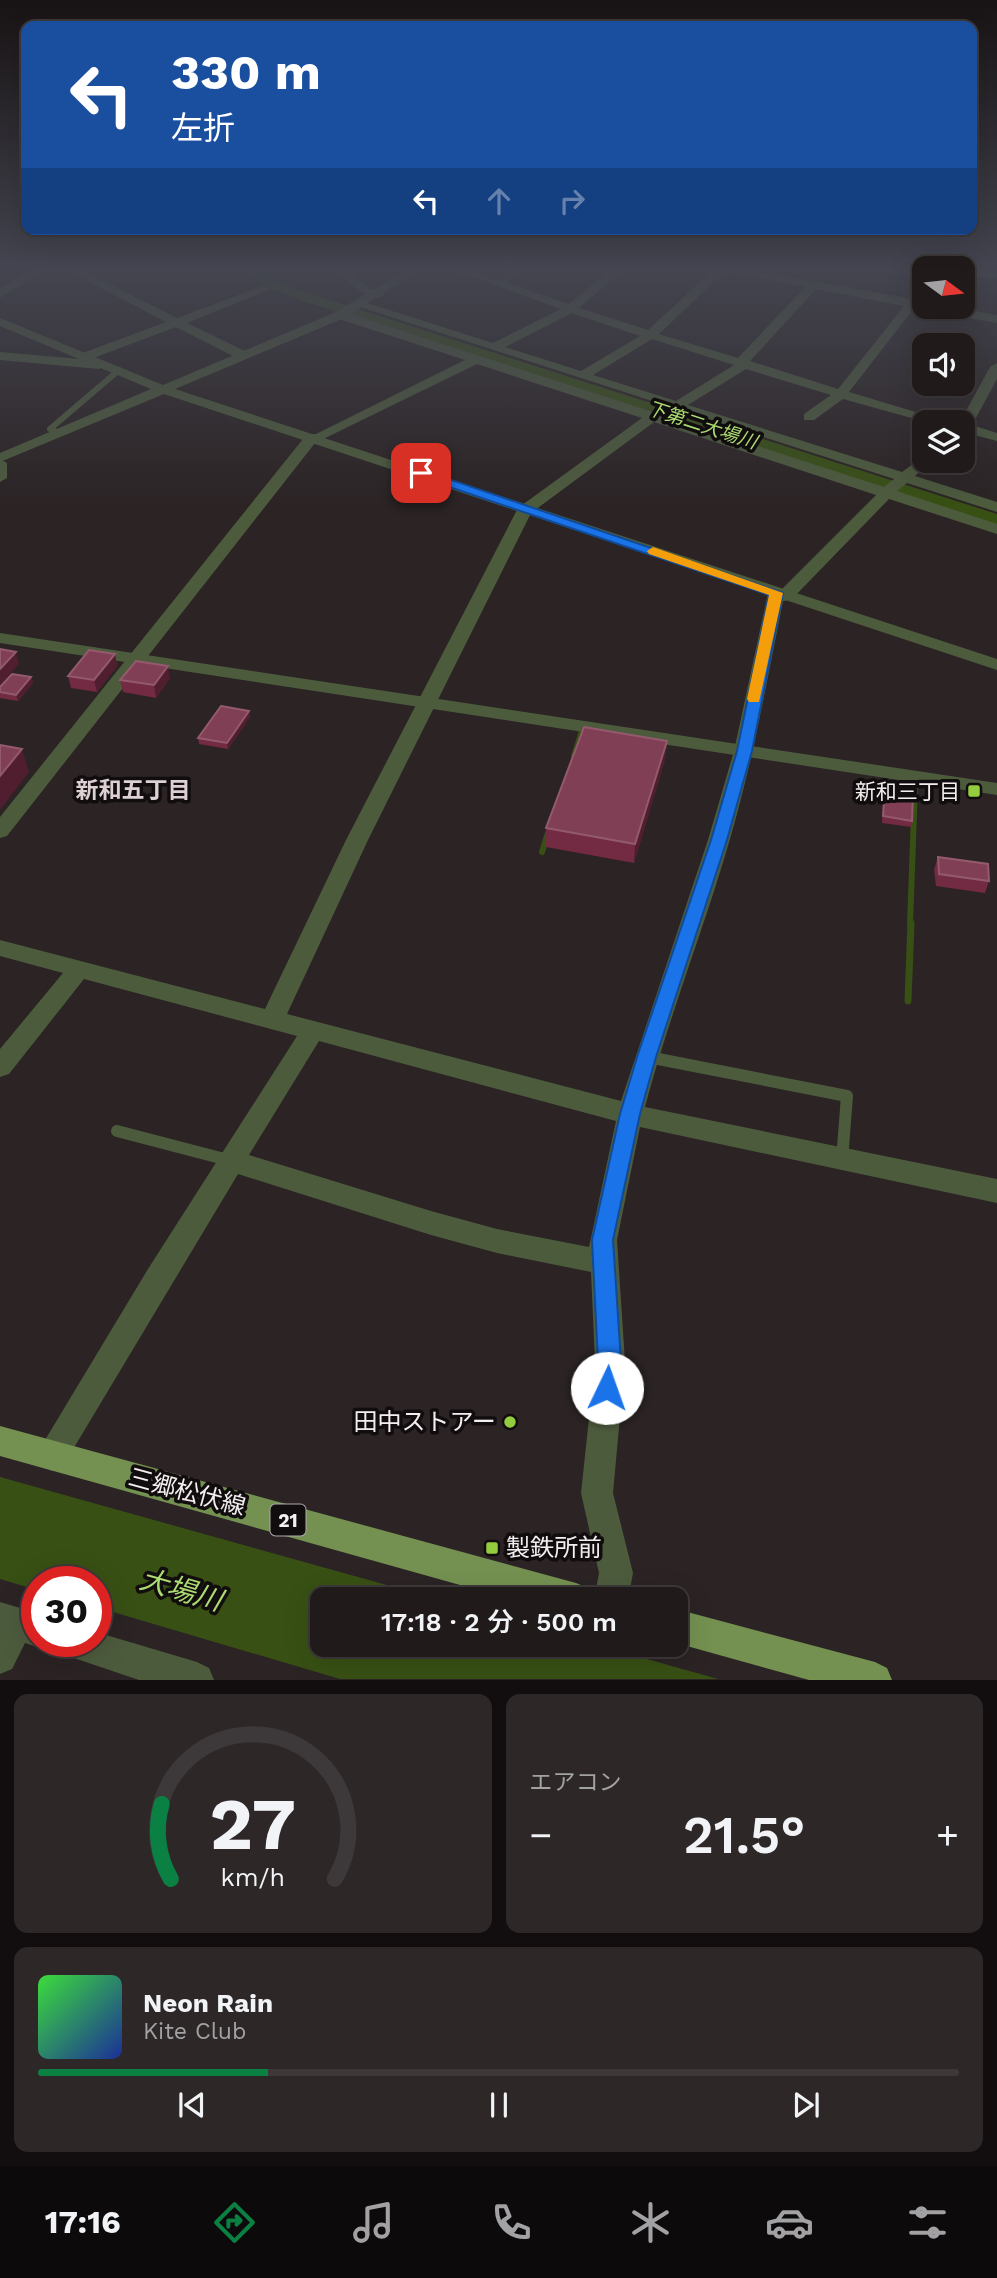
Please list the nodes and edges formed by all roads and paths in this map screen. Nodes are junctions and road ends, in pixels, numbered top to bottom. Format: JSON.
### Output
{"nodes":[{"id":1,"x":64,"y":348,"type":"edge"},
{"id":2,"x":108,"y":348,"type":"edge"},
{"id":3,"x":228,"y":348,"type":"edge"},
{"id":4,"x":258,"y":348,"type":"edge"},
{"id":5,"x":440,"y":348,"type":"edge"},
{"id":6,"x":499,"y":348,"type":"edge"},
{"id":7,"x":628,"y":348,"type":"edge"},
{"id":8,"x":693,"y":348,"type":"edge"},
{"id":9,"x":756,"y":348,"type":"edge"},
{"id":10,"x":882,"y":348,"type":"edge"},
{"id":11,"x":242,"y":355,"type":"junction"},
{"id":12,"x":0,"y":356,"type":"edge"},
{"id":13,"x":85,"y":357,"type":"junction"},
{"id":14,"x":475,"y":360,"type":"junction"},
{"id":15,"x":742,"y":364,"type":"junction"},
{"id":16,"x":111,"y":367,"type":"junction"},
{"id":17,"x":997,"y":367,"type":"edge"},
{"id":18,"x":583,"y":375,"type":"junction"},
{"id":19,"x":162,"y":389,"type":"junction"},
{"id":20,"x":841,"y":394,"type":"junction"},
{"id":21,"x":677,"y":406,"type":"junction"},
{"id":22,"x":973,"y":410,"type":"edge"},
{"id":23,"x":912,"y":414,"type":"edge"},
{"id":24,"x":652,"y":417,"type":"junction"},
{"id":25,"x":809,"y":417,"type":"dead end"},
{"id":26,"x":975,"y":431,"type":"edge"},
{"id":27,"x":59,"y":433,"type":"junction"},
{"id":28,"x":997,"y":437,"type":"edge"},
{"id":29,"x":314,"y":438,"type":"junction"},
{"id":30,"x":0,"y":461,"type":"edge"},
{"id":31,"x":912,"y":472,"type":"edge"},
{"id":32,"x":0,"y":478,"type":"edge"},
{"id":33,"x":905,"y":478,"type":"junction"},
{"id":34,"x":886,"y":493,"type":"junction"},
{"id":35,"x":997,"y":507,"type":"edge"},
{"id":36,"x":527,"y":508,"type":"junction"},
{"id":37,"x":997,"y":529,"type":"edge"},
{"id":38,"x":780,"y":594,"type":"junction"},
{"id":39,"x":0,"y":638,"type":"edge"},
{"id":40,"x":135,"y":659,"type":"junction"},
{"id":41,"x":997,"y":665,"type":"edge"},
{"id":42,"x":427,"y":703,"type":"junction"},
{"id":43,"x":744,"y":751,"type":"junction"},
{"id":44,"x":997,"y":789,"type":"edge"},
{"id":45,"x":0,"y":831,"type":"edge"},
{"id":46,"x":0,"y":948,"type":"edge"},
{"id":47,"x":80,"y":968,"type":"junction"},
{"id":48,"x":272,"y":1020,"type":"junction"},
{"id":49,"x":313,"y":1031,"type":"junction"},
{"id":50,"x":646,"y":1057,"type":"junction"},
{"id":51,"x":0,"y":1067,"type":"edge"},
{"id":52,"x":630,"y":1114,"type":"junction"},
{"id":53,"x":117,"y":1131,"type":"dead end"},
{"id":54,"x":842,"y":1160,"type":"junction"},
{"id":55,"x":232,"y":1161,"type":"junction"},
{"id":56,"x":997,"y":1191,"type":"edge"},
{"id":57,"x":602,"y":1262,"type":"junction"},
{"id":58,"x":0,"y":1441,"type":"edge"},
{"id":59,"x":52,"y":1455,"type":"junction"},
{"id":60,"x":529,"y":1587,"type":"edge"},
{"id":61,"x":613,"y":1587,"type":"edge"},
{"id":62,"x":18,"y":1624,"type":"edge"},
{"id":63,"x":688,"y":1631,"type":"edge"},
{"id":64,"x":112,"y":1653,"type":"edge"},
{"id":65,"x":0,"y":1657,"type":"edge"},
{"id":66,"x":786,"y":1668,"type":"edge"},
{"id":67,"x":197,"y":1679,"type":"edge"},
{"id":68,"x":875,"y":1679,"type":"edge"}],
"edges":[{"from":1,"to":13,"type":"street"},
{"from":2,"to":13,"type":"street"},
{"from":3,"to":11,"type":"street"},
{"from":4,"to":11,"type":"street"},
{"from":5,"to":14,"type":"street"},
{"from":6,"to":18,"type":"street"},
{"from":7,"to":18,"type":"street"},
{"from":8,"to":15,"type":"street"},
{"from":9,"to":15,"type":"street"},
{"from":10,"to":20,"type":"street"},
{"from":11,"to":19,"type":"street"},
{"from":12,"to":16,"type":"street"},
{"from":13,"to":16,"type":"street"},
{"from":14,"to":24,"type":"street"},
{"from":14,"to":29,"type":"street"},
{"from":15,"to":20,"type":"street"},
{"from":15,"to":21,"type":"street"},
{"from":16,"to":19,"type":"street"},
{"from":16,"to":27,"type":"lane"},
{"from":17,"to":22,"type":"street"},
{"from":18,"to":21,"type":"street"},
{"from":19,"to":27,"type":"street"},
{"from":19,"to":29,"type":"street"},
{"from":20,"to":23,"type":"street"},
{"from":20,"to":25,"type":"street"},
{"from":21,"to":33,"type":"street"},
{"from":24,"to":34,"type":"street"},
{"from":24,"to":36,"type":"street"},
{"from":26,"to":28,"type":"street"},
{"from":27,"to":30,"type":"street"},
{"from":29,"to":36,"type":"street"},
{"from":29,"to":40,"type":"street"},
{"from":30,"to":32,"type":"street"},
{"from":31,"to":33,"type":"street"},
{"from":33,"to":34,"type":"street"},
{"from":33,"to":35,"type":"street"},
{"from":34,"to":37,"type":"street"},
{"from":34,"to":38,"type":"street"},
{"from":36,"to":38,"type":"street"},
{"from":36,"to":42,"type":"street"},
{"from":38,"to":41,"type":"street"},
{"from":38,"to":43,"type":"street"},
{"from":39,"to":40,"type":"street"},
{"from":40,"to":42,"type":"street"},
{"from":40,"to":45,"type":"street"},
{"from":42,"to":43,"type":"street"},
{"from":42,"to":48,"type":"street"},
{"from":43,"to":44,"type":"street"},
{"from":43,"to":50,"type":"street"},
{"from":46,"to":47,"type":"street"},
{"from":47,"to":48,"type":"street"},
{"from":47,"to":51,"type":"street"},
{"from":48,"to":49,"type":"street"},
{"from":49,"to":52,"type":"street"},
{"from":49,"to":55,"type":"street"},
{"from":50,"to":52,"type":"street"},
{"from":50,"to":54,"type":"lane"},
{"from":52,"to":54,"type":"street"},
{"from":52,"to":57,"type":"street"},
{"from":53,"to":55,"type":"lane"},
{"from":54,"to":56,"type":"street"},
{"from":55,"to":57,"type":"street"},
{"from":55,"to":59,"type":"street"},
{"from":57,"to":61,"type":"street"},
{"from":58,"to":59,"type":"main road","name":"三郷松伏線","number":"21"},
{"from":59,"to":60,"type":"main road","name":"三郷松伏線","number":"21"},
{"from":62,"to":65,"type":"street"},
{"from":63,"to":66,"type":"main road"},
{"from":64,"to":67,"type":"street"},
{"from":66,"to":68,"type":"main road"}]}
